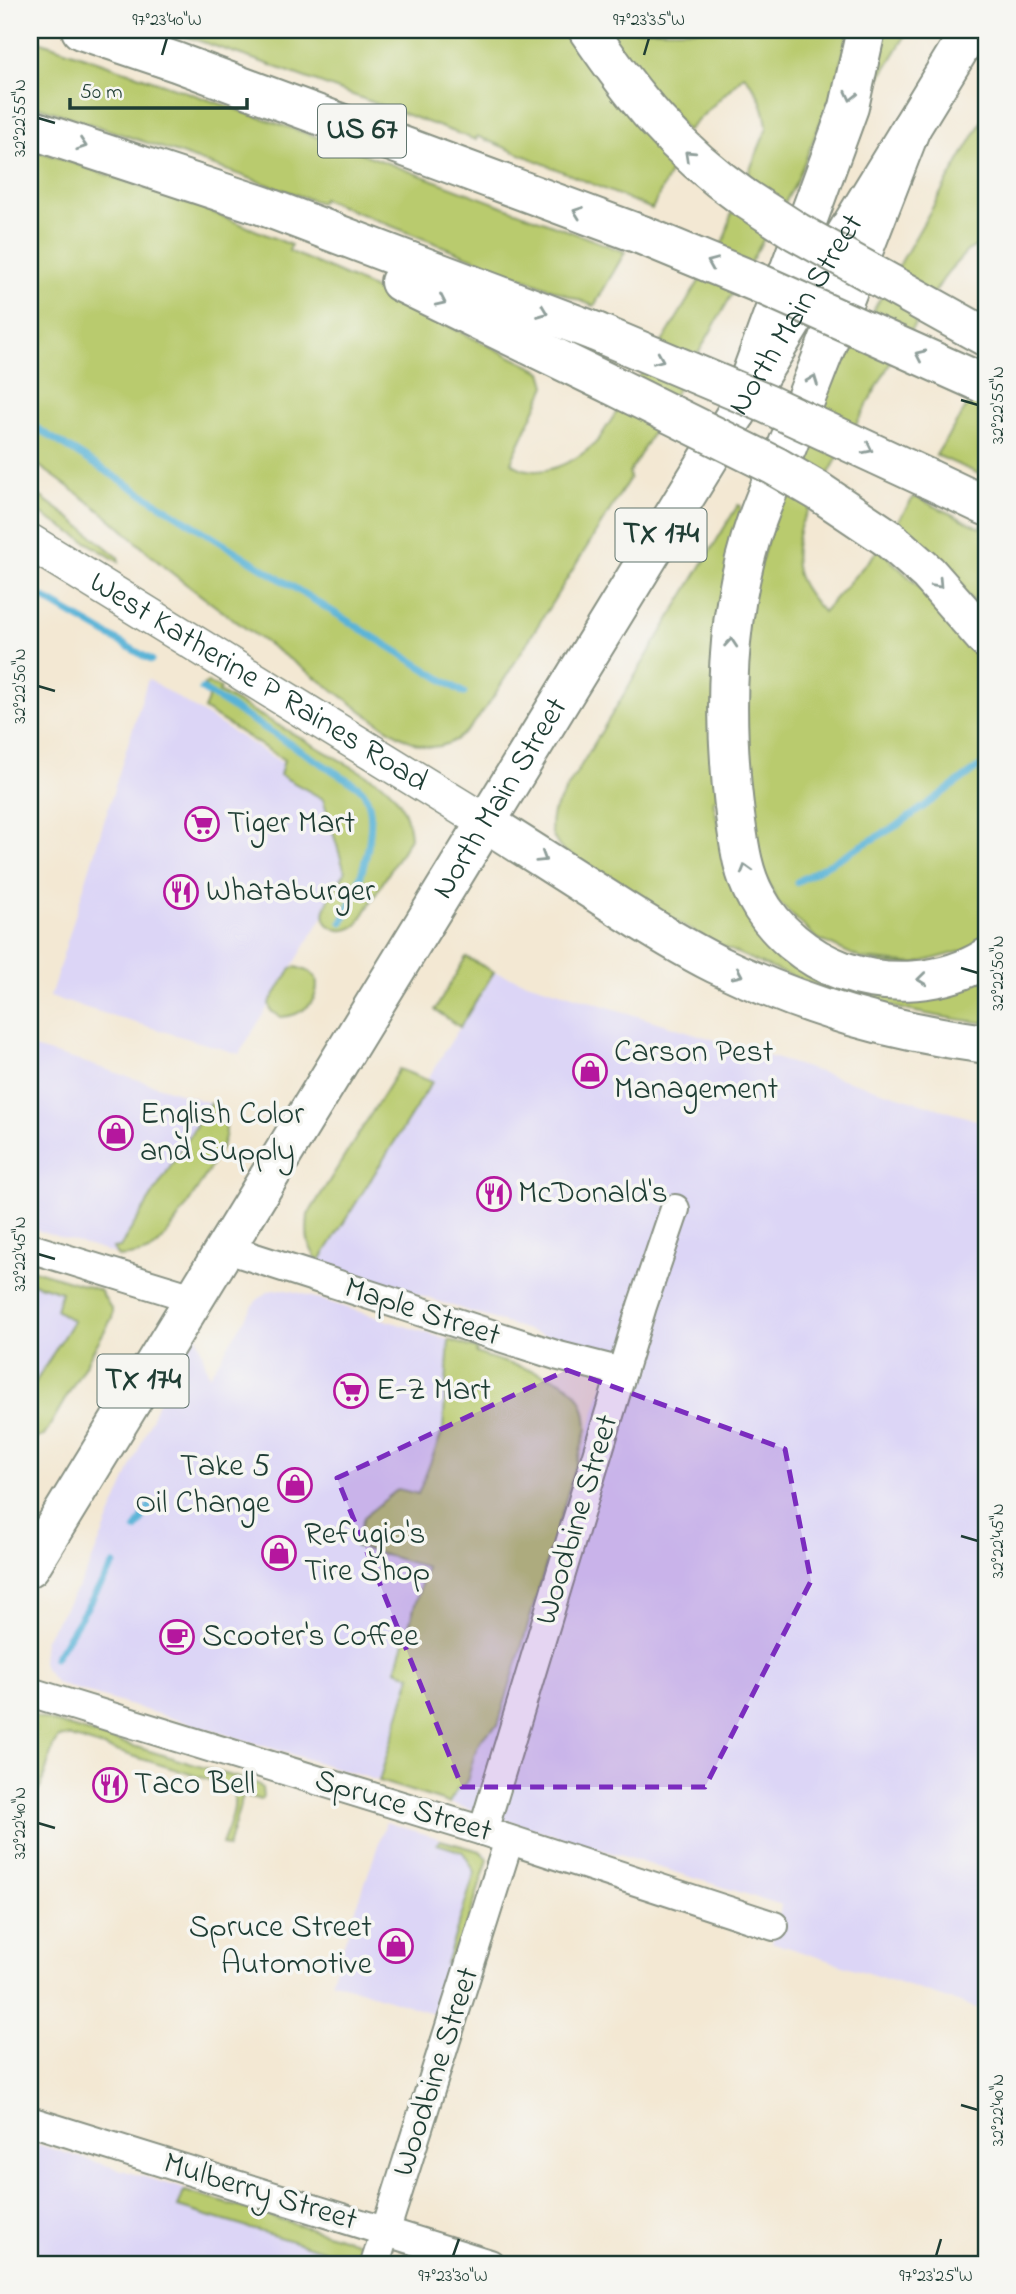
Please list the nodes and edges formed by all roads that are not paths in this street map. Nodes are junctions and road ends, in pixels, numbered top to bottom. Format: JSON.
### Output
{"nodes":[{"id":1,"x":81,"y":30,"type":"edge"},
{"id":2,"x":588,"y":30,"type":"edge"},
{"id":3,"x":866,"y":30,"type":"edge"},
{"id":4,"x":971,"y":30,"type":"edge"},
{"id":5,"x":911,"y":128,"type":"junction"},
{"id":6,"x":30,"y":129,"type":"edge"},
{"id":7,"x":134,"y":162,"type":"junction"},
{"id":8,"x":986,"y":337,"type":"edge"},
{"id":9,"x":984,"y":385,"type":"edge"},
{"id":10,"x":737,"y":413,"type":"junction"},
{"id":11,"x":986,"y":506,"type":"edge"},
{"id":12,"x":30,"y":542,"type":"edge"},
{"id":13,"x":986,"y":639,"type":"edge"},
{"id":14,"x":485,"y":822,"type":"junction"},
{"id":15,"x":986,"y":958,"type":"edge"},
{"id":16,"x":986,"y":1044,"type":"edge"},
{"id":17,"x":674,"y":1209,"type":"dead end"},
{"id":18,"x":30,"y":1248,"type":"edge"},
{"id":19,"x":224,"y":1248,"type":"junction"},
{"id":20,"x":193,"y":1298,"type":"junction"},
{"id":21,"x":622,"y":1372,"type":"junction"},
{"id":22,"x":30,"y":1567,"type":"edge"},
{"id":23,"x":30,"y":1692,"type":"edge"},
{"id":24,"x":496,"y":1836,"type":"junction"},
{"id":25,"x":774,"y":1926,"type":"dead end"},
{"id":26,"x":30,"y":2121,"type":"edge"},
{"id":27,"x":386,"y":2231,"type":"junction"},
{"id":28,"x":375,"y":2264,"type":"edge"},
{"id":29,"x":490,"y":2264,"type":"edge"}],
"edges":[{"from":9,"to":1,"type":"main road","number":"US 67","one_way":true,"bridge":true},
{"from":8,"to":2,"type":"main road","one_way":true,"bridge":true},
{"from":3,"to":10,"type":"main road","one_way":true},
{"from":4,"to":5,"type":"main road","name":"North Main Street","number":"TX 174"},
{"from":5,"to":10,"type":"main road","name":"North Main Street","number":"TX 174"},
{"from":15,"to":5,"type":"main road","one_way":true},
{"from":6,"to":7,"type":"main road","one_way":true},
{"from":7,"to":11,"type":"main road","one_way":true,"bridge":true},
{"from":7,"to":13,"type":"main road","one_way":true,"bridge":true},
{"from":10,"to":14,"type":"main road","name":"North Main Street","number":"TX 174"},
{"from":12,"to":14,"type":"street","name":"West Katherine P Raines Road"},
{"from":14,"to":16,"type":"main road","one_way":true},
{"from":14,"to":19,"type":"main road","name":"North Main Street","number":"TX 174"},
{"from":17,"to":21,"type":"street","name":"Woodbine Street"},
{"from":18,"to":20,"type":"street"},
{"from":19,"to":20,"type":"main road","name":"North Main Street","number":"TX 174"},
{"from":19,"to":21,"type":"street","name":"Maple Street"},
{"from":20,"to":22,"type":"main road","name":"North Main Street","number":"TX 174"},
{"from":21,"to":24,"type":"street","name":"Woodbine Street"},
{"from":23,"to":24,"type":"street","name":"Spruce Street"},
{"from":24,"to":25,"type":"street","name":"Spruce Street"},
{"from":24,"to":27,"type":"street","name":"Woodbine Street"},
{"from":26,"to":27,"type":"street","name":"Mulberry Street"},
{"from":27,"to":28,"type":"street","name":"Woodbine Street"},
{"from":27,"to":29,"type":"street","name":"Mulberry Street"}]}
